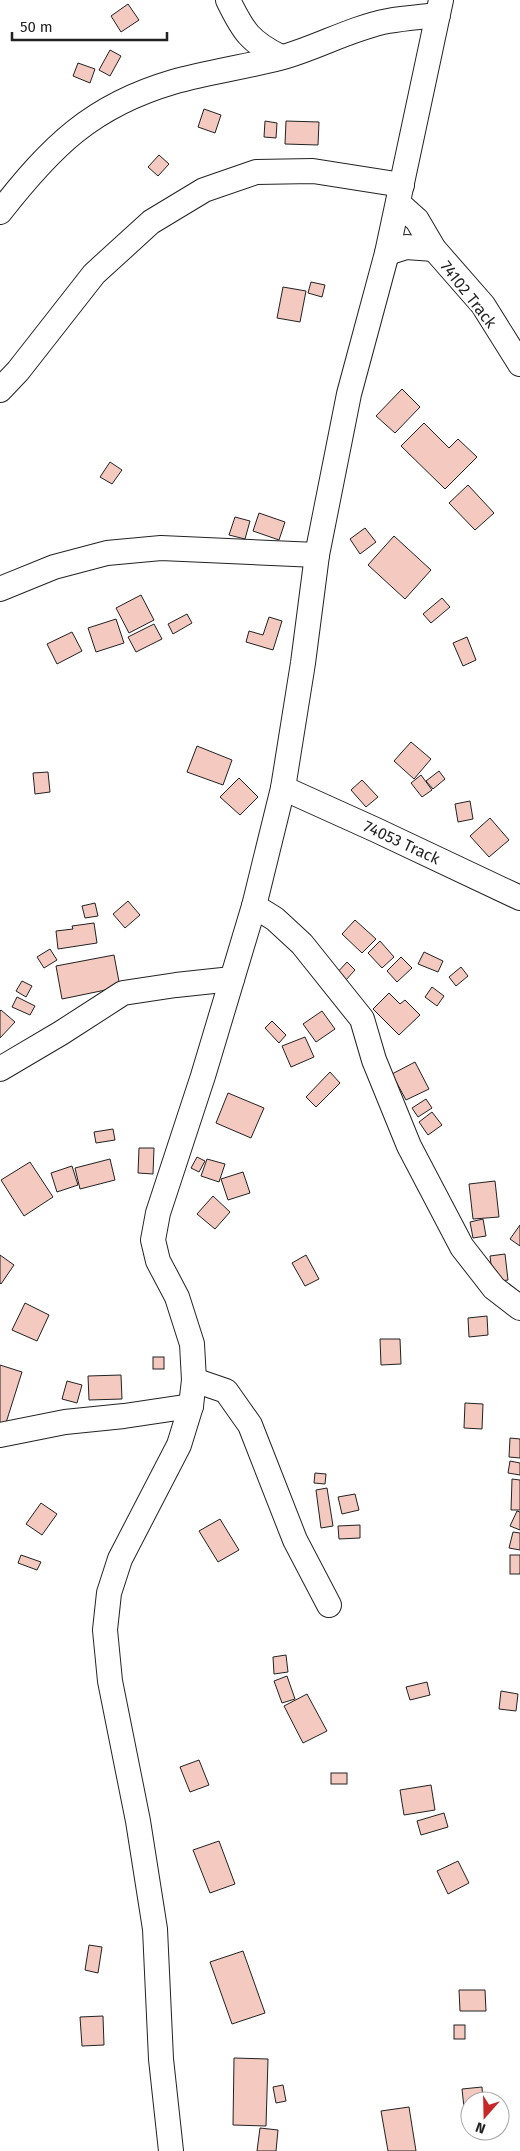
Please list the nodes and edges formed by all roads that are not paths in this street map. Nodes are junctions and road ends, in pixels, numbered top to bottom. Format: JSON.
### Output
{"nodes":[{"id":1,"x":228,"y":0,"type":"edge"},
{"id":2,"x":439,"y":8,"type":"edge"},
{"id":3,"x":281,"y":57,"type":"junction"},
{"id":4,"x":400,"y":194,"type":"junction"},
{"id":5,"x":0,"y":212,"type":"edge"},
{"id":6,"x":434,"y":249,"type":"junction"},
{"id":7,"x":386,"y":254,"type":"junction"},
{"id":8,"x":520,"y":364,"type":"edge"},
{"id":9,"x":0,"y":390,"type":"edge"},
{"id":10,"x":316,"y":555,"type":"junction"},
{"id":11,"x":0,"y":589,"type":"edge"},
{"id":12,"x":283,"y":788,"type":"junction"},
{"id":13,"x":520,"y":898,"type":"edge"},
{"id":14,"x":254,"y":906,"type":"junction"},
{"id":15,"x":232,"y":979,"type":"junction"},
{"id":16,"x":0,"y":1069,"type":"edge"},
{"id":17,"x":520,"y":1308,"type":"edge"},
{"id":18,"x":194,"y":1380,"type":"junction"},
{"id":19,"x":191,"y":1406,"type":"junction"},
{"id":20,"x":0,"y":1435,"type":"edge"},
{"id":21,"x":329,"y":1605,"type":"dead end"},
{"id":22,"x":171,"y":2151,"type":"edge"}],
"edges":[{"from":1,"to":3,"type":"street"},
{"from":2,"to":3,"type":"street"},
{"from":2,"to":4,"type":"street"},
{"from":3,"to":5,"type":"street"},
{"from":4,"to":6,"type":"street","name":"74102 Track"},
{"from":4,"to":7,"type":"street"},
{"from":4,"to":9,"type":"street"},
{"from":6,"to":7,"type":"street","name":"74102 Track"},
{"from":6,"to":8,"type":"street","name":"74102 Track"},
{"from":7,"to":10,"type":"street"},
{"from":10,"to":11,"type":"street"},
{"from":10,"to":12,"type":"street"},
{"from":12,"to":13,"type":"street","name":"74053 Track"},
{"from":12,"to":14,"type":"street"},
{"from":14,"to":15,"type":"street"},
{"from":14,"to":17,"type":"street"},
{"from":15,"to":16,"type":"street"},
{"from":15,"to":18,"type":"street"},
{"from":18,"to":19,"type":"street"},
{"from":18,"to":21,"type":"street"},
{"from":19,"to":20,"type":"street"},
{"from":19,"to":22,"type":"street"}]}
